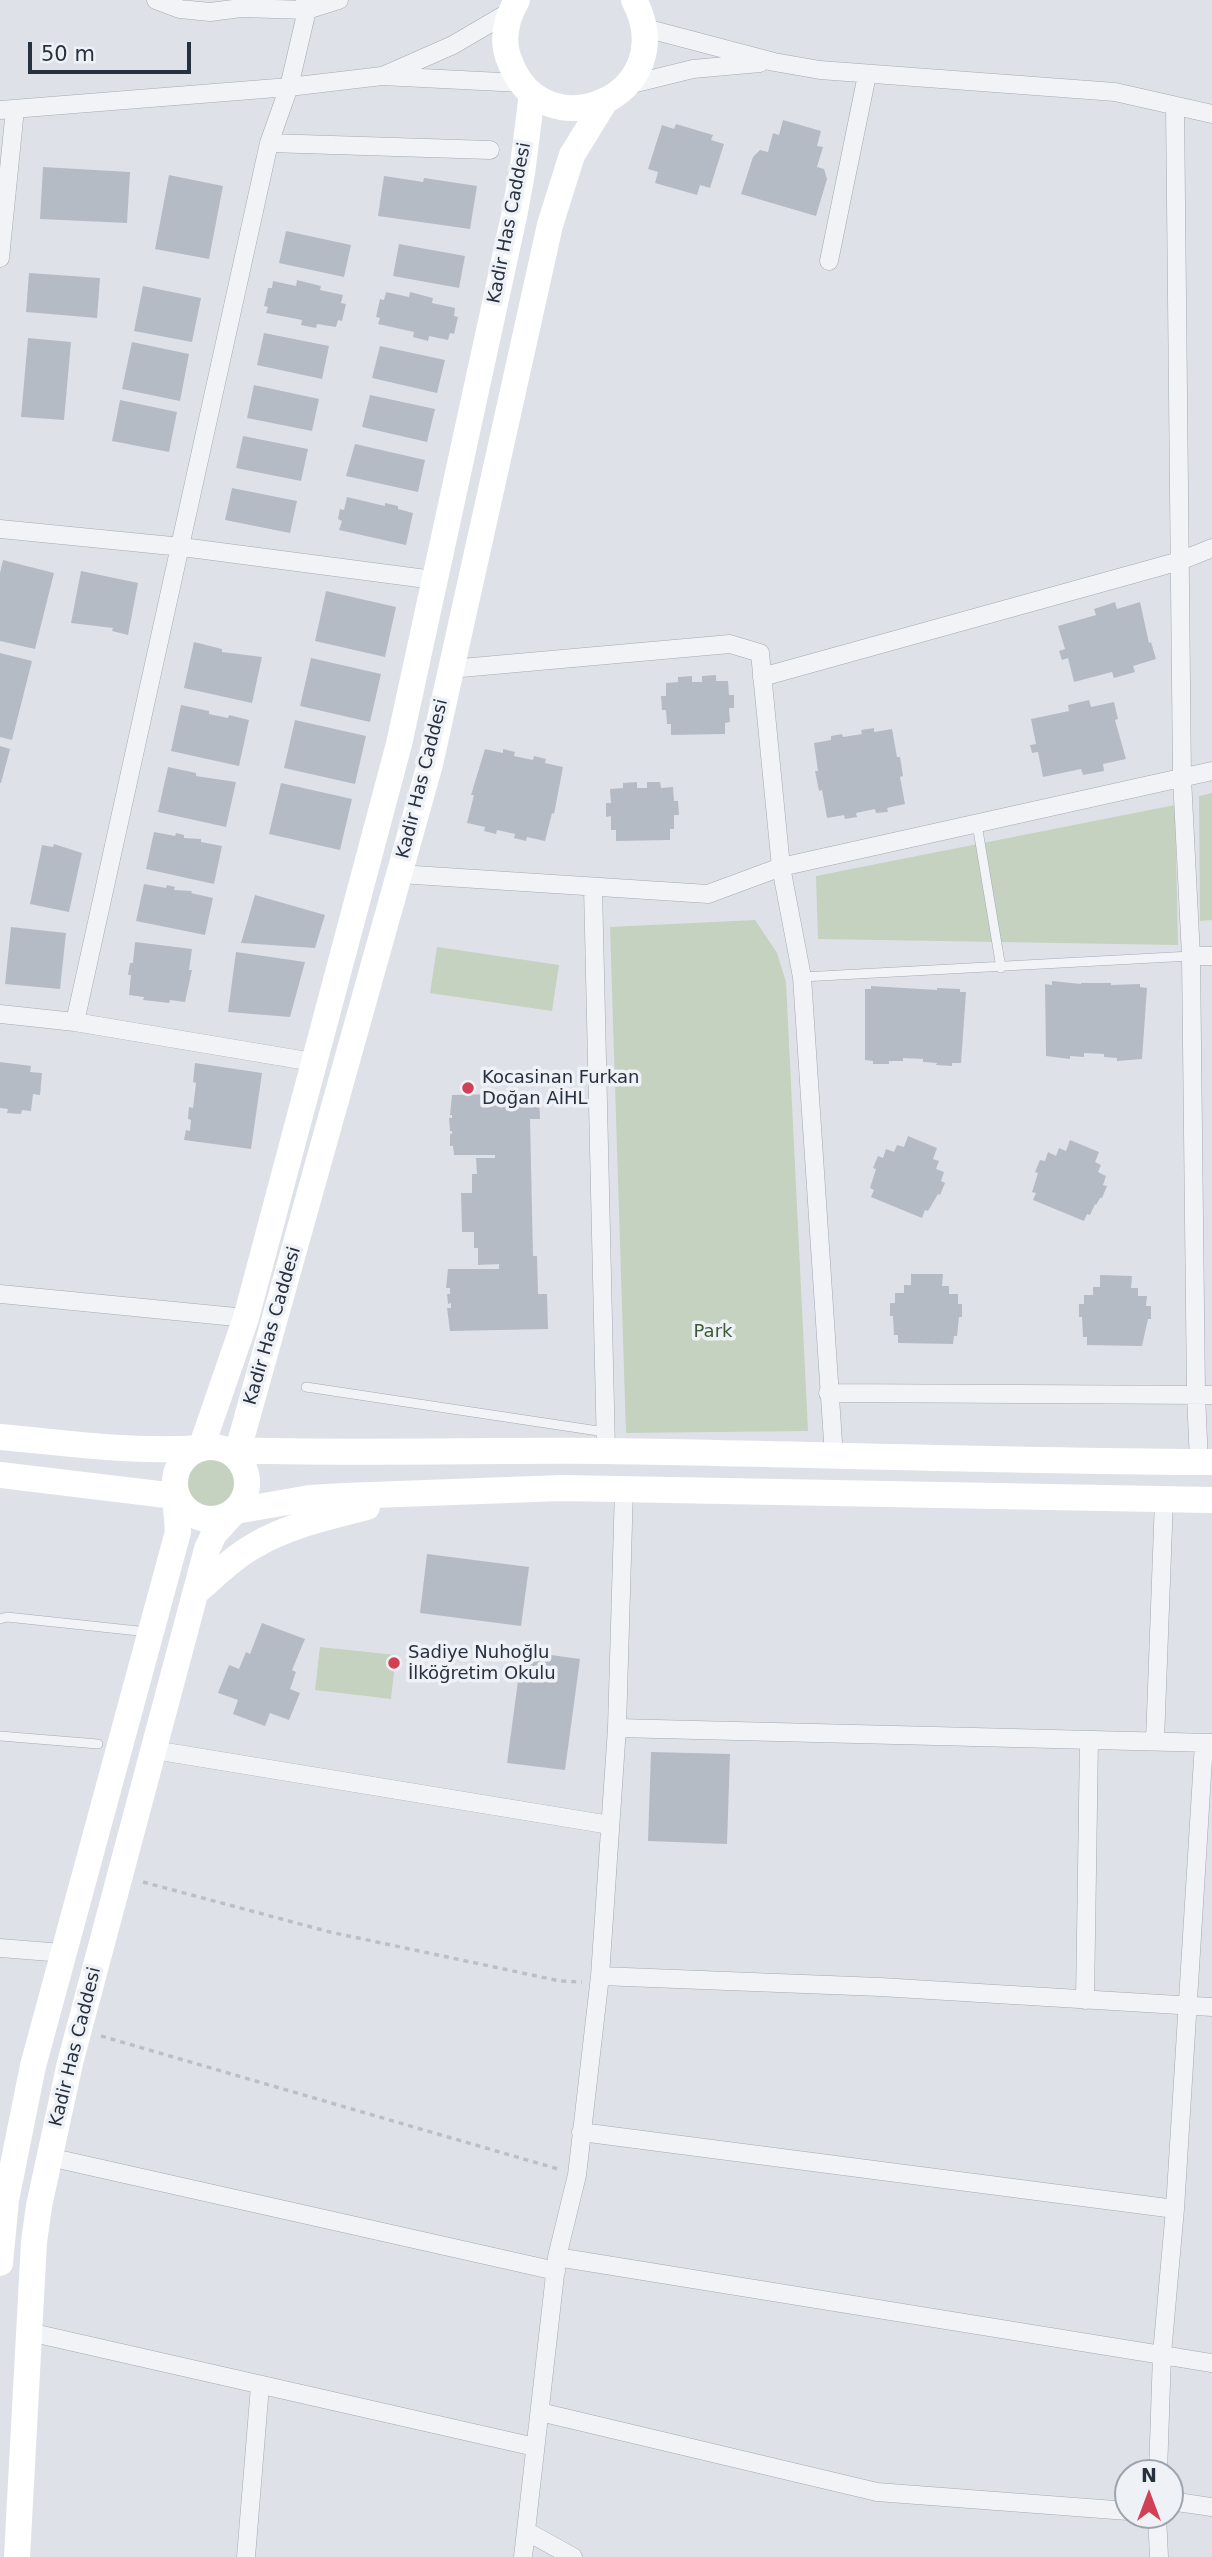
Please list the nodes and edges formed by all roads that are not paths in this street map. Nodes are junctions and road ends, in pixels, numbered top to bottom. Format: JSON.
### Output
{"nodes":[{"id":1,"x":156,"y":0,"type":"edge"},
{"id":2,"x":339,"y":0,"type":"edge"},
{"id":3,"x":306,"y":5,"type":"edge"},
{"id":4,"x":514,"y":6,"type":"edge"},
{"id":5,"x":644,"y":10,"type":"edge"},
{"id":6,"x":774,"y":62,"type":"junction"},
{"id":7,"x":867,"y":75,"type":"junction"},
{"id":8,"x":382,"y":76,"type":"junction"},
{"id":9,"x":628,"y":85,"type":"junction"},
{"id":10,"x":289,"y":87,"type":"junction"},
{"id":11,"x":526,"y":88,"type":"junction"},
{"id":12,"x":604,"y":103,"type":"junction"},
{"id":13,"x":1175,"y":106,"type":"junction"},
{"id":14,"x":8,"y":110,"type":"edge"},
{"id":15,"x":1212,"y":114,"type":"edge"},
{"id":16,"x":269,"y":143,"type":"junction"},
{"id":17,"x":490,"y":150,"type":"dead end"},
{"id":18,"x":0,"y":258,"type":"edge"},
{"id":19,"x":829,"y":261,"type":"dead end"},
{"id":20,"x":0,"y":529,"type":"edge"},
{"id":21,"x":182,"y":547,"type":"junction"},
{"id":22,"x":1212,"y":548,"type":"edge"},
{"id":23,"x":1180,"y":561,"type":"junction"},
{"id":24,"x":434,"y":580,"type":"junction"},
{"id":25,"x":450,"y":669,"type":"junction"},
{"id":26,"x":762,"y":677,"type":"junction"},
{"id":27,"x":1212,"y":771,"type":"edge"},
{"id":28,"x":1182,"y":778,"type":"junction"},
{"id":29,"x":977,"y":824,"type":"junction"},
{"id":30,"x":782,"y":867,"type":"junction"},
{"id":31,"x":399,"y":874,"type":"junction"},
{"id":32,"x":593,"y":887,"type":"junction"},
{"id":33,"x":1191,"y":956,"type":"junction"},
{"id":34,"x":1212,"y":956,"type":"edge"},
{"id":35,"x":1001,"y":968,"type":"junction"},
{"id":36,"x":802,"y":977,"type":"junction"},
{"id":37,"x":0,"y":1014,"type":"edge"},
{"id":38,"x":75,"y":1022,"type":"junction"},
{"id":39,"x":313,"y":1062,"type":"junction"},
{"id":40,"x":0,"y":1294,"type":"edge"},
{"id":41,"x":246,"y":1318,"type":"junction"},
{"id":42,"x":306,"y":1387,"type":"dead end"},
{"id":43,"x":828,"y":1393,"type":"junction"},
{"id":44,"x":1204,"y":1395,"type":"edge"},
{"id":45,"x":0,"y":1437,"type":"edge"},
{"id":46,"x":606,"y":1442,"type":"junction"},
{"id":47,"x":225,"y":1451,"type":"junction"},
{"id":48,"x":834,"y":1457,"type":"junction"},
{"id":49,"x":1206,"y":1462,"type":"edge"},
{"id":50,"x":0,"y":1475,"type":"edge"},
{"id":51,"x":624,"y":1489,"type":"junction"},
{"id":52,"x":431,"y":1493,"type":"junction"},
{"id":53,"x":175,"y":1496,"type":"junction"},
{"id":54,"x":1164,"y":1500,"type":"junction"},
{"id":55,"x":1212,"y":1500,"type":"edge"},
{"id":56,"x":235,"y":1511,"type":"junction"},
{"id":57,"x":196,"y":1592,"type":"junction"},
{"id":58,"x":0,"y":1619,"type":"edge"},
{"id":59,"x":151,"y":1632,"type":"junction"},
{"id":60,"x":617,"y":1728,"type":"junction"},
{"id":61,"x":0,"y":1736,"type":"edge"},
{"id":62,"x":1089,"y":1740,"type":"junction"},
{"id":63,"x":1155,"y":1741,"type":"junction"},
{"id":64,"x":1208,"y":1743,"type":"edge"},
{"id":65,"x":98,"y":1744,"type":"dead end"},
{"id":66,"x":154,"y":1751,"type":"junction"},
{"id":67,"x":610,"y":1825,"type":"junction"},
{"id":68,"x":0,"y":1948,"type":"edge"},
{"id":69,"x":63,"y":1953,"type":"junction"},
{"id":70,"x":600,"y":1976,"type":"junction"},
{"id":71,"x":1085,"y":2000,"type":"junction"},
{"id":72,"x":1188,"y":2006,"type":"junction"},
{"id":73,"x":1212,"y":2007,"type":"edge"},
{"id":74,"x":581,"y":2132,"type":"junction"},
{"id":75,"x":50,"y":2157,"type":"junction"},
{"id":76,"x":1175,"y":2209,"type":"junction"},
{"id":77,"x":0,"y":2256,"type":"edge"},
{"id":78,"x":0,"y":2263,"type":"edge"},
{"id":79,"x":556,"y":2264,"type":"junction"},
{"id":80,"x":29,"y":2332,"type":"junction"},
{"id":81,"x":1163,"y":2354,"type":"junction"},
{"id":82,"x":1212,"y":2363,"type":"edge"},
{"id":83,"x":260,"y":2386,"type":"junction"},
{"id":84,"x":540,"y":2412,"type":"junction"},
{"id":85,"x":535,"y":2447,"type":"junction"},
{"id":86,"x":1159,"y":2459,"type":"edge"},
{"id":87,"x":1184,"y":2503,"type":"edge"},
{"id":88,"x":1212,"y":2507,"type":"edge"},
{"id":89,"x":1114,"y":2510,"type":"edge"},
{"id":90,"x":1158,"y":2529,"type":"edge"},
{"id":91,"x":526,"y":2531,"type":"junction"},
{"id":92,"x":17,"y":2557,"type":"edge"},
{"id":93,"x":246,"y":2557,"type":"edge"},
{"id":94,"x":523,"y":2557,"type":"edge"},
{"id":95,"x":573,"y":2557,"type":"edge"},
{"id":96,"x":1159,"y":2557,"type":"edge"}],
"edges":[{"from":1,"to":3,"type":"street"},
{"from":2,"to":3,"type":"street"},
{"from":3,"to":10,"type":"street"},
{"from":4,"to":8,"type":"street"},
{"from":4,"to":11,"type":"street"},
{"from":5,"to":6,"type":"street"},
{"from":5,"to":9,"type":"street"},
{"from":6,"to":7,"type":"street"},
{"from":6,"to":9,"type":"street"},
{"from":7,"to":13,"type":"street"},
{"from":7,"to":19,"type":"street"},
{"from":8,"to":10,"type":"street"},
{"from":8,"to":11,"type":"street"},
{"from":9,"to":12,"type":"street"},
{"from":10,"to":14,"type":"street"},
{"from":10,"to":16,"type":"street"},
{"from":11,"to":12,"type":"street"},
{"from":11,"to":24,"type":"street","name":"Kadir Has Caddesi"},
{"from":12,"to":25,"type":"street","name":"Kadir Has Caddesi"},
{"from":13,"to":15,"type":"street"},
{"from":13,"to":23,"type":"street"},
{"from":14,"to":18,"type":"street"},
{"from":16,"to":17,"type":"street"},
{"from":16,"to":21,"type":"street"},
{"from":20,"to":21,"type":"street"},
{"from":21,"to":24,"type":"street"},
{"from":21,"to":38,"type":"street"},
{"from":22,"to":23,"type":"street"},
{"from":23,"to":26,"type":"street"},
{"from":23,"to":28,"type":"street"},
{"from":24,"to":39,"type":"street","name":"Kadir Has Caddesi"},
{"from":25,"to":26,"type":"street"},
{"from":25,"to":31,"type":"street","name":"Kadir Has Caddesi"},
{"from":26,"to":30,"type":"street"},
{"from":27,"to":28,"type":"street"},
{"from":28,"to":29,"type":"street"},
{"from":28,"to":33,"type":"street"},
{"from":29,"to":30,"type":"street"},
{"from":29,"to":35,"type":"lane"},
{"from":30,"to":32,"type":"street"},
{"from":30,"to":36,"type":"street"},
{"from":31,"to":32,"type":"street"},
{"from":31,"to":47,"type":"street","name":"Kadir Has Caddesi"},
{"from":32,"to":46,"type":"street"},
{"from":33,"to":34,"type":"street"},
{"from":33,"to":35,"type":"lane"},
{"from":33,"to":44,"type":"street"},
{"from":35,"to":36,"type":"lane"},
{"from":36,"to":43,"type":"street"},
{"from":37,"to":38,"type":"street"},
{"from":38,"to":39,"type":"street"},
{"from":39,"to":41,"type":"street","name":"Kadir Has Caddesi"},
{"from":40,"to":41,"type":"street"},
{"from":41,"to":47,"type":"street","name":"Kadir Has Caddesi"},
{"from":42,"to":46,"type":"lane"},
{"from":43,"to":44,"type":"street"},
{"from":43,"to":48,"type":"street"},
{"from":44,"to":49,"type":"street"},
{"from":45,"to":47,"type":"street"},
{"from":46,"to":47,"type":"street"},
{"from":46,"to":48,"type":"street"},
{"from":47,"to":53,"type":"street"},
{"from":47,"to":56,"type":"street"},
{"from":48,"to":49,"type":"street"},
{"from":50,"to":53,"type":"street"},
{"from":51,"to":52,"type":"street"},
{"from":51,"to":54,"type":"street"},
{"from":51,"to":60,"type":"street"},
{"from":52,"to":56,"type":"street"},
{"from":52,"to":57,"type":"street"},
{"from":53,"to":56,"type":"street"},
{"from":53,"to":59,"type":"street","name":"Kadir Has Caddesi"},
{"from":54,"to":55,"type":"street"},
{"from":54,"to":63,"type":"street"},
{"from":56,"to":57,"type":"street","name":"Kadir Has Caddesi"},
{"from":57,"to":66,"type":"street","name":"Kadir Has Caddesi"},
{"from":58,"to":59,"type":"lane"},
{"from":59,"to":69,"type":"street","name":"Kadir Has Caddesi"},
{"from":60,"to":62,"type":"street"},
{"from":60,"to":67,"type":"street"},
{"from":61,"to":65,"type":"lane"},
{"from":62,"to":63,"type":"street"},
{"from":62,"to":71,"type":"street"},
{"from":63,"to":64,"type":"street"},
{"from":64,"to":72,"type":"street"},
{"from":66,"to":67,"type":"street"},
{"from":66,"to":75,"type":"street","name":"Kadir Has Caddesi"},
{"from":67,"to":70,"type":"street"},
{"from":68,"to":69,"type":"street"},
{"from":69,"to":77,"type":"street","name":"Kadir Has Caddesi"},
{"from":70,"to":71,"type":"street"},
{"from":70,"to":74,"type":"street"},
{"from":71,"to":72,"type":"street"},
{"from":72,"to":73,"type":"street"},
{"from":72,"to":76,"type":"street"},
{"from":74,"to":76,"type":"street"},
{"from":74,"to":79,"type":"street"},
{"from":75,"to":79,"type":"street"},
{"from":75,"to":80,"type":"street","name":"Kadir Has Caddesi"},
{"from":76,"to":81,"type":"street"},
{"from":77,"to":78,"type":"street","name":"Kadir Has Caddesi"},
{"from":79,"to":81,"type":"street"},
{"from":79,"to":84,"type":"street"},
{"from":80,"to":83,"type":"street"},
{"from":80,"to":92,"type":"street","name":"Kadir Has Caddesi"},
{"from":81,"to":82,"type":"street"},
{"from":81,"to":86,"type":"street"},
{"from":83,"to":85,"type":"street"},
{"from":83,"to":93,"type":"street"},
{"from":84,"to":85,"type":"street"},
{"from":84,"to":89,"type":"street"},
{"from":85,"to":91,"type":"street"},
{"from":87,"to":88,"type":"street"},
{"from":90,"to":96,"type":"street"},
{"from":91,"to":94,"type":"street"},
{"from":91,"to":95,"type":"street"}]}
